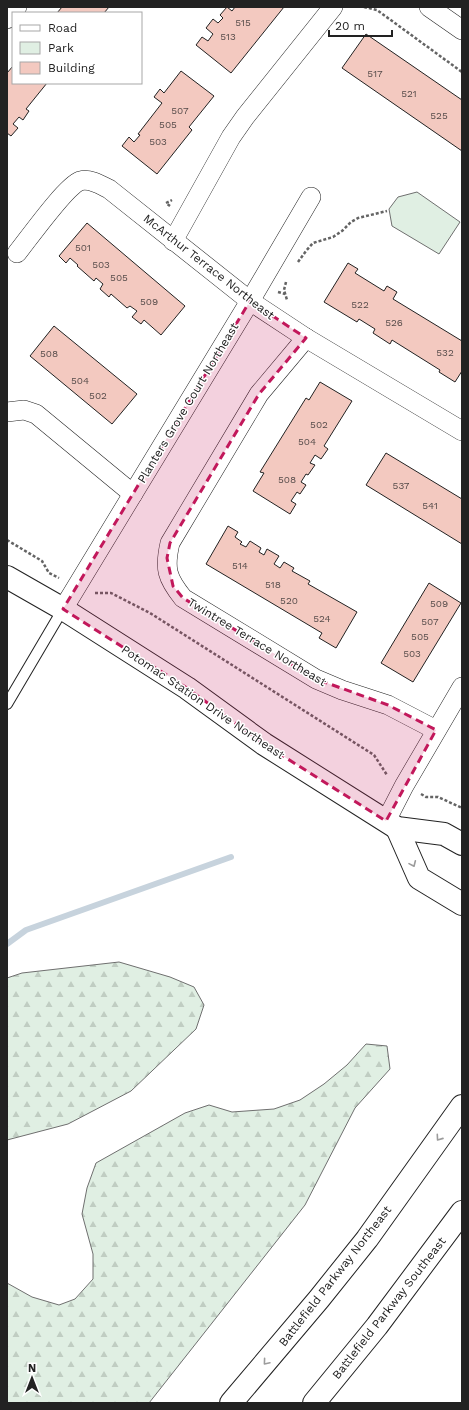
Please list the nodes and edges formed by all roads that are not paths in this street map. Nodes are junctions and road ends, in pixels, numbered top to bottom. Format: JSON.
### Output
{"nodes":[{"id":1,"x":333,"y":7,"type":"edge"},
{"id":2,"x":429,"y":7,"type":"edge"},
{"id":3,"x":462,"y":30,"type":"edge"},
{"id":4,"x":311,"y":197,"type":"dead end"},
{"id":5,"x":173,"y":241,"type":"junction"},
{"id":6,"x":17,"y":253,"type":"dead end"},
{"id":7,"x":250,"y":302,"type":"junction"},
{"id":8,"x":306,"y":338,"type":"junction"},
{"id":9,"x":7,"y":412,"type":"edge"},
{"id":10,"x":462,"y":431,"type":"edge"},
{"id":11,"x":133,"y":494,"type":"junction"},
{"id":12,"x":7,"y":577,"type":"edge"},
{"id":13,"x":63,"y":608,"type":"junction"},
{"id":14,"x":462,"y":687,"type":"edge"},
{"id":15,"x":7,"y":704,"type":"edge"},
{"id":16,"x":436,"y":730,"type":"junction"},
{"id":17,"x":392,"y":824,"type":"junction"},
{"id":18,"x":462,"y":844,"type":"edge"},
{"id":19,"x":462,"y":904,"type":"edge"},
{"id":20,"x":462,"y":1106,"type":"edge"},
{"id":21,"x":462,"y":1212,"type":"edge"},
{"id":22,"x":231,"y":1403,"type":"edge"},
{"id":23,"x":314,"y":1403,"type":"edge"}],
"edges":[{"from":1,"to":5,"type":"street"},
{"from":2,"to":3,"type":"street"},
{"from":4,"to":7,"type":"street","name":"Planters Grove Court Northeast"},
{"from":5,"to":6,"type":"street","name":"McArthur Terrace Northeast"},
{"from":5,"to":7,"type":"street","name":"McArthur Terrace Northeast"},
{"from":7,"to":8,"type":"street","name":"McArthur Terrace Northeast"},
{"from":7,"to":11,"type":"street","name":"Planters Grove Court Northeast"},
{"from":8,"to":10,"type":"street","name":"McArthur Terrace Northeast"},
{"from":8,"to":16,"type":"street","name":"Twintree Terrace Northeast"},
{"from":9,"to":11,"type":"street"},
{"from":11,"to":13,"type":"street","name":"Planters Grove Court Northeast"},
{"from":12,"to":13,"type":"street","name":"Potomac Station Drive Northeast"},
{"from":13,"to":15,"type":"lane"},
{"from":13,"to":17,"type":"street","name":"Potomac Station Drive Northeast"},
{"from":14,"to":16,"type":"street"},
{"from":16,"to":17,"type":"street"},
{"from":17,"to":18,"type":"street","name":"Potomac Station Drive Northeast"},
{"from":17,"to":19,"type":"street","one_way":true},
{"from":20,"to":22,"type":"street","name":"Battlefield Parkway Northeast","one_way":true},
{"from":21,"to":23,"type":"street","name":"Battlefield Parkway Southeast"}]}
